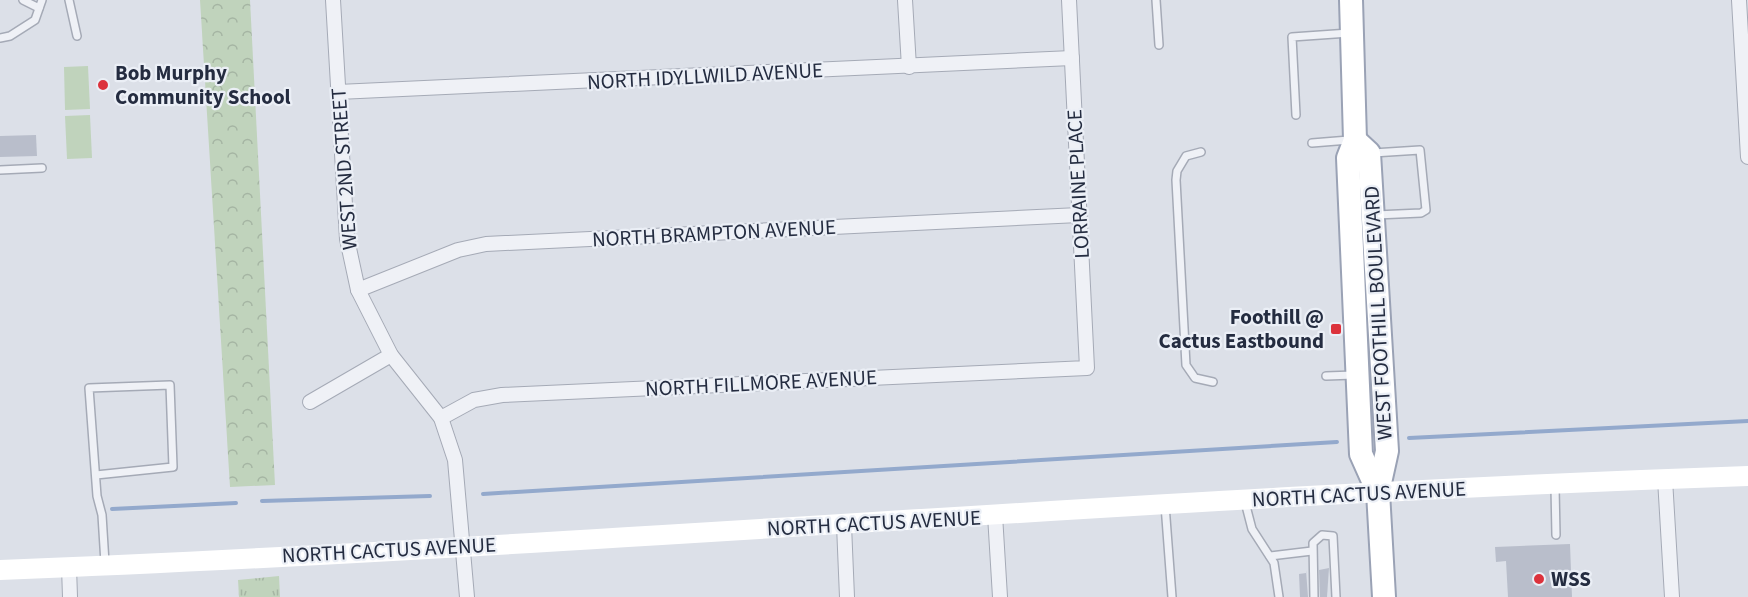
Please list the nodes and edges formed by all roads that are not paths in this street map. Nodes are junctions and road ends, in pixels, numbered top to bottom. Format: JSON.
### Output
{"nodes":[{"id":1,"x":22,"y":0,"type":"edge"},
{"id":2,"x":42,"y":0,"type":"edge"},
{"id":3,"x":69,"y":0,"type":"edge"},
{"id":4,"x":333,"y":0,"type":"edge"},
{"id":5,"x":905,"y":0,"type":"edge"},
{"id":6,"x":1068,"y":0,"type":"edge"},
{"id":7,"x":1156,"y":0,"type":"edge"},
{"id":8,"x":1351,"y":0,"type":"edge"},
{"id":9,"x":1738,"y":0,"type":"edge"},
{"id":10,"x":39,"y":8,"type":"junction"},
{"id":11,"x":1352,"y":33,"type":"junction"},
{"id":12,"x":77,"y":36,"type":"dead end"},
{"id":13,"x":0,"y":38,"type":"edge"},
{"id":14,"x":1159,"y":45,"type":"dead end"},
{"id":15,"x":1072,"y":58,"type":"junction"},
{"id":16,"x":909,"y":67,"type":"junction"},
{"id":17,"x":338,"y":92,"type":"junction"},
{"id":18,"x":1296,"y":115,"type":"dead end"},
{"id":19,"x":1312,"y":143,"type":"dead end"},
{"id":20,"x":1362,"y":147,"type":"junction"},
{"id":21,"x":1201,"y":152,"type":"dead end"},
{"id":22,"x":1748,"y":157,"type":"edge"},
{"id":23,"x":42,"y":168,"type":"dead end"},
{"id":24,"x":0,"y":170,"type":"edge"},
{"id":25,"x":1079,"y":215,"type":"junction"},
{"id":26,"x":1373,"y":215,"type":"junction"},
{"id":27,"x":358,"y":290,"type":"junction"},
{"id":28,"x":391,"y":355,"type":"junction"},
{"id":29,"x":1087,"y":368,"type":"joint"},
{"id":30,"x":1357,"y":375,"type":"junction"},
{"id":31,"x":1326,"y":376,"type":"dead end"},
{"id":32,"x":1213,"y":382,"type":"dead end"},
{"id":33,"x":310,"y":402,"type":"dead end"},
{"id":34,"x":441,"y":418,"type":"junction"},
{"id":35,"x":96,"y":475,"type":"junction"},
{"id":36,"x":1748,"y":476,"type":"edge"},
{"id":37,"x":1665,"y":479,"type":"junction"},
{"id":38,"x":1556,"y":484,"type":"junction"},
{"id":39,"x":1378,"y":492,"type":"junction"},
{"id":40,"x":1245,"y":500,"type":"junction"},
{"id":41,"x":1165,"y":505,"type":"junction"},
{"id":42,"x":995,"y":515,"type":"junction"},
{"id":43,"x":844,"y":525,"type":"junction"},
{"id":44,"x":1556,"y":535,"type":"dead end"},
{"id":45,"x":461,"y":546,"type":"junction"},
{"id":46,"x":1312,"y":551,"type":"junction"},
{"id":47,"x":1268,"y":553,"type":"junction"},
{"id":48,"x":105,"y":565,"type":"junction"},
{"id":49,"x":69,"y":567,"type":"junction"},
{"id":50,"x":0,"y":570,"type":"edge"},
{"id":51,"x":70,"y":597,"type":"edge"},
{"id":52,"x":467,"y":597,"type":"edge"},
{"id":53,"x":848,"y":597,"type":"edge"},
{"id":54,"x":1000,"y":597,"type":"edge"},
{"id":55,"x":1172,"y":597,"type":"edge"},
{"id":56,"x":1279,"y":597,"type":"edge"},
{"id":57,"x":1314,"y":597,"type":"edge"},
{"id":58,"x":1336,"y":597,"type":"edge"},
{"id":59,"x":1384,"y":597,"type":"edge"},
{"id":60,"x":1672,"y":597,"type":"edge"}],
"edges":[{"from":1,"to":10,"type":"lane"},
{"from":2,"to":10,"type":"lane"},
{"from":3,"to":12,"type":"lane"},
{"from":4,"to":17,"type":"street","name":"WEST 2ND STREET"},
{"from":5,"to":16,"type":"street"},
{"from":6,"to":15,"type":"street","name":"LORRAINE PLACE"},
{"from":7,"to":14,"type":"lane"},
{"from":8,"to":11,"type":"main road","name":"WEST FOOTHILL BOULEVARD"},
{"from":9,"to":22,"type":"street"},
{"from":10,"to":13,"type":"lane"},
{"from":11,"to":18,"type":"lane"},
{"from":11,"to":20,"type":"main road","name":"WEST FOOTHILL BOULEVARD"},
{"from":15,"to":16,"type":"street","name":"NORTH IDYLLWILD AVENUE"},
{"from":15,"to":25,"type":"street","name":"LORRAINE PLACE"},
{"from":16,"to":17,"type":"street","name":"NORTH IDYLLWILD AVENUE"},
{"from":17,"to":27,"type":"street","name":"WEST 2ND STREET"},
{"from":19,"to":20,"type":"lane"},
{"from":20,"to":26,"type":"main road","name":"WEST FOOTHILL BOULEVARD"},
{"from":20,"to":26,"type":"lane"},
{"from":20,"to":30,"type":"main road","name":"WEST FOOTHILL BOULEVARD"},
{"from":21,"to":32,"type":"lane"},
{"from":23,"to":24,"type":"lane"},
{"from":25,"to":27,"type":"street","name":"NORTH BRAMPTON AVENUE"},
{"from":25,"to":29,"type":"street","name":"LORRAINE PLACE"},
{"from":26,"to":39,"type":"main road","name":"WEST FOOTHILL BOULEVARD"},
{"from":27,"to":28,"type":"street","name":"WEST 2ND STREET"},
{"from":28,"to":33,"type":"street"},
{"from":28,"to":34,"type":"street","name":"WEST 2ND STREET"},
{"from":29,"to":34,"type":"street","name":"NORTH FILLMORE AVENUE"},
{"from":30,"to":31,"type":"lane"},
{"from":30,"to":39,"type":"main road","name":"WEST FOOTHILL BOULEVARD"},
{"from":34,"to":45,"type":"street","name":"WEST 2ND STREET"},
{"from":35,"to":35,"type":"lane"},
{"from":35,"to":48,"type":"lane"},
{"from":36,"to":37,"type":"main road","name":"NORTH CACTUS AVENUE"},
{"from":37,"to":38,"type":"main road","name":"NORTH CACTUS AVENUE"},
{"from":37,"to":60,"type":"street"},
{"from":38,"to":39,"type":"main road","name":"NORTH CACTUS AVENUE"},
{"from":38,"to":44,"type":"lane"},
{"from":39,"to":40,"type":"main road","name":"NORTH CACTUS AVENUE"},
{"from":39,"to":59,"type":"main road","name":"WEST FOOTHILL BOULEVARD"},
{"from":40,"to":41,"type":"main road","name":"NORTH CACTUS AVENUE"},
{"from":40,"to":47,"type":"lane"},
{"from":41,"to":42,"type":"main road","name":"NORTH CACTUS AVENUE"},
{"from":41,"to":55,"type":"lane"},
{"from":42,"to":43,"type":"main road","name":"NORTH CACTUS AVENUE"},
{"from":42,"to":54,"type":"street"},
{"from":43,"to":45,"type":"main road","name":"NORTH CACTUS AVENUE"},
{"from":43,"to":53,"type":"street"},
{"from":45,"to":48,"type":"main road","name":"NORTH CACTUS AVENUE"},
{"from":45,"to":52,"type":"street","name":"WEST 2ND STREET"},
{"from":46,"to":47,"type":"lane"},
{"from":46,"to":57,"type":"lane"},
{"from":46,"to":58,"type":"lane"},
{"from":47,"to":56,"type":"lane"},
{"from":48,"to":49,"type":"main road","name":"NORTH CACTUS AVENUE"},
{"from":49,"to":50,"type":"main road","name":"NORTH CACTUS AVENUE"},
{"from":49,"to":51,"type":"street"}]}
